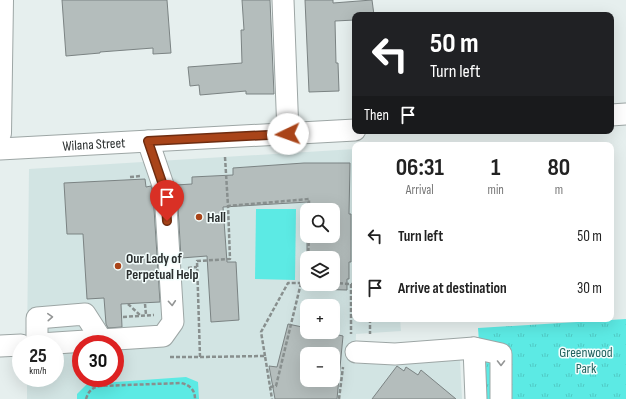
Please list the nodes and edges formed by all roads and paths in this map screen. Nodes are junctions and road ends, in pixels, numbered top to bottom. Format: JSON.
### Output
{"nodes":[{"id":1,"x":2,"y":0,"type":"edge"},
{"id":2,"x":283,"y":0,"type":"edge"},
{"id":3,"x":626,"y":114,"type":"edge"},
{"id":4,"x":614,"y":115,"type":"edge"},
{"id":5,"x":352,"y":130,"type":"edge"},
{"id":6,"x":0,"y":133,"type":"edge"},
{"id":7,"x":288,"y":134,"type":"junction"},
{"id":8,"x":148,"y":141,"type":"junction"},
{"id":9,"x":0,"y":149,"type":"edge"},
{"id":10,"x":225,"y":154,"type":"dead end"},
{"id":11,"x":309,"y":203,"type":"edge"},
{"id":12,"x":228,"y":206,"type":"junction"},
{"id":13,"x":300,"y":283,"type":"edge"},
{"id":14,"x":340,"y":284,"type":"edge"},
{"id":15,"x":300,"y":287,"type":"edge"},
{"id":16,"x":128,"y":304,"type":"dead end"},
{"id":17,"x":145,"y":304,"type":"dead end"},
{"id":18,"x":140,"y":315,"type":"dead end"},
{"id":19,"x":146,"y":315,"type":"dead end"},
{"id":20,"x":352,"y":318,"type":"edge"},
{"id":21,"x":352,"y":322,"type":"edge"},
{"id":22,"x":37,"y":335,"type":"edge"},
{"id":23,"x":98,"y":335,"type":"edge"},
{"id":24,"x":124,"y":338,"type":"edge"},
{"id":25,"x":12,"y":345,"type":"edge"},
{"id":26,"x":0,"y":346,"type":"edge"},
{"id":27,"x":474,"y":348,"type":"junction"},
{"id":28,"x":353,"y":352,"type":"junction"},
{"id":29,"x":265,"y":356,"type":"junction"},
{"id":30,"x":170,"y":357,"type":"dead end"},
{"id":31,"x":200,"y":357,"type":"junction"},
{"id":32,"x":270,"y":387,"type":"junction"},
{"id":33,"x":86,"y":399,"type":"edge"},
{"id":34,"x":195,"y":399,"type":"edge"},
{"id":35,"x":272,"y":399,"type":"edge"},
{"id":36,"x":339,"y":399,"type":"edge"},
{"id":37,"x":476,"y":399,"type":"edge"},
{"id":38,"x":501,"y":399,"type":"edge"}],
"edges":[{"from":1,"to":6,"type":"main road"},
{"from":2,"to":7,"type":"street"},
{"from":3,"to":4,"type":"street"},
{"from":5,"to":7,"type":"street","name":"Wilana Street"},
{"from":7,"to":8,"type":"street","name":"Wilana Street"},
{"from":8,"to":9,"type":"street","name":"Wilana Street"},
{"from":8,"to":24,"type":"street","one_way":true},
{"from":10,"to":12,"type":"path"},
{"from":11,"to":12,"type":"path"},
{"from":12,"to":31,"type":"path"},
{"from":13,"to":29,"type":"path"},
{"from":14,"to":20,"type":"path"},
{"from":15,"to":32,"type":"path"},
{"from":16,"to":18,"type":"path"},
{"from":17,"to":19,"type":"path"},
{"from":21,"to":28,"type":"path"},
{"from":22,"to":23,"type":"street","one_way":true},
{"from":25,"to":26,"type":"street"},
{"from":27,"to":28,"type":"street"},
{"from":27,"to":37,"type":"street"},
{"from":27,"to":38,"type":"street","one_way":true},
{"from":28,"to":36,"type":"path"},
{"from":29,"to":31,"type":"path"},
{"from":29,"to":32,"type":"path"},
{"from":30,"to":31,"type":"path"},
{"from":32,"to":35,"type":"path"},
{"from":33,"to":34,"type":"path"}]}
